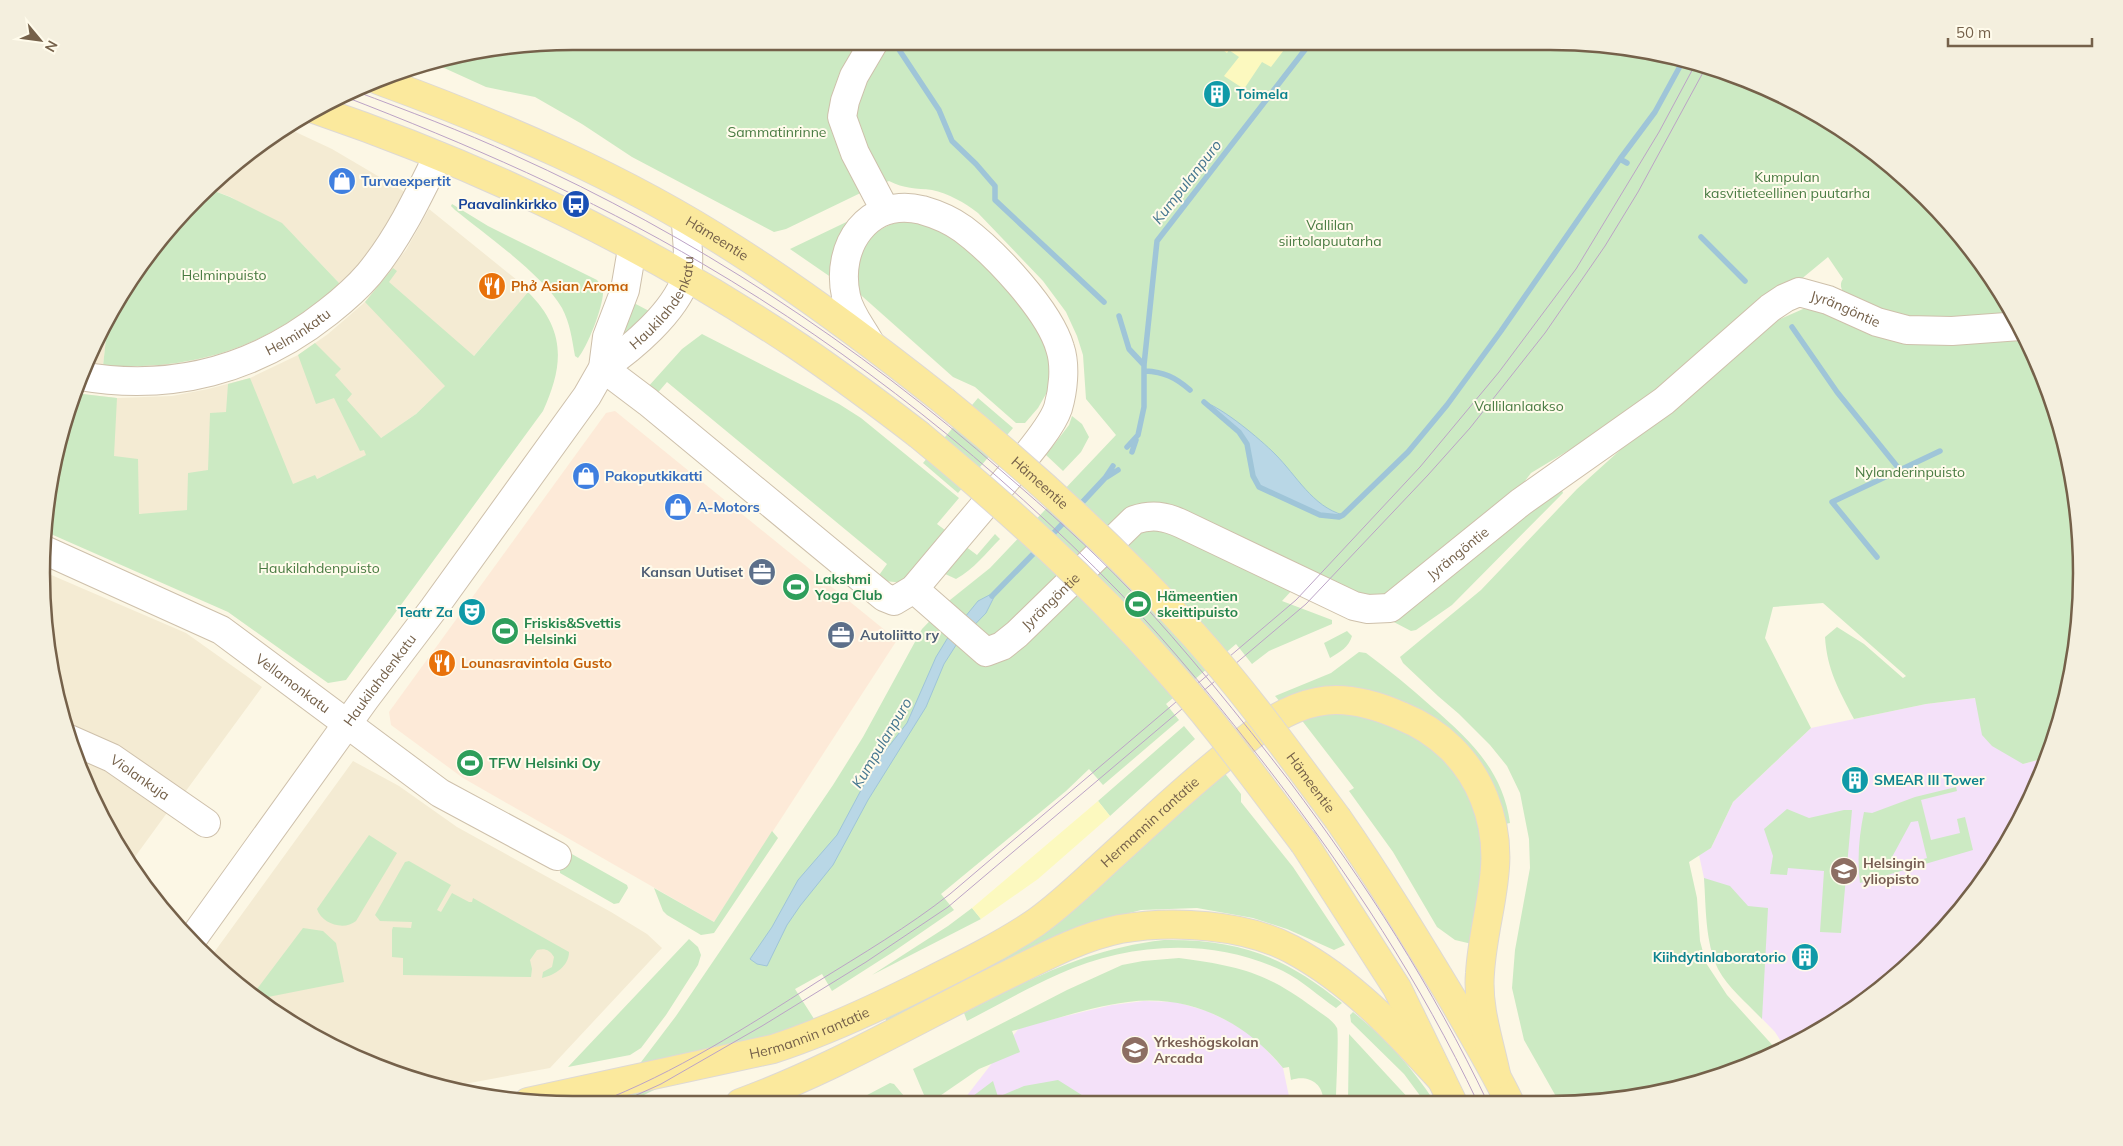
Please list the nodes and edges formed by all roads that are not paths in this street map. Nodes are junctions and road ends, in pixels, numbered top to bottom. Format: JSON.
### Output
{"nodes":[{"id":1,"x":869,"y":50,"type":"edge"},
{"id":2,"x":389,"y":84,"type":"edge"},
{"id":3,"x":325,"y":113,"type":"edge"},
{"id":4,"x":438,"y":156,"type":"junction"},
{"id":5,"x":885,"y":210,"type":"junction"},
{"id":6,"x":686,"y":220,"type":"junction"},
{"id":7,"x":632,"y":249,"type":"junction"},
{"id":8,"x":686,"y":278,"type":"junction"},
{"id":9,"x":2011,"y":327,"type":"edge"},
{"id":10,"x":870,"y":343,"type":"junction"},
{"id":11,"x":603,"y":368,"type":"junction"},
{"id":12,"x":88,"y":378,"type":"edge"},
{"id":13,"x":51,"y":553,"type":"edge"},
{"id":14,"x":914,"y":589,"type":"junction"},
{"id":15,"x":348,"y":724,"type":"junction"},
{"id":16,"x":79,"y":743,"type":"edge"},
{"id":17,"x":206,"y":823,"type":"dead end"},
{"id":18,"x":557,"y":856,"type":"dead end"},
{"id":19,"x":196,"y":935,"type":"edge"},
{"id":20,"x":1496,"y":1074,"type":"junction"},
{"id":21,"x":1447,"y":1090,"type":"edge"},
{"id":22,"x":558,"y":1096,"type":"edge"},
{"id":23,"x":756,"y":1096,"type":"edge"},
{"id":24,"x":1507,"y":1096,"type":"edge"}],
"edges":[{"from":1,"to":5,"type":"street"},
{"from":2,"to":6,"type":"main road","name":"Hämeentie"},
{"from":3,"to":4,"type":"main road"},
{"from":4,"to":7,"type":"main road"},
{"from":4,"to":12,"type":"street","name":"Helminkatu"},
{"from":5,"to":10,"type":"street"},
{"from":5,"to":14,"type":"street"},
{"from":6,"to":8,"type":"street","name":"Haukilahdenkatu"},
{"from":6,"to":10,"type":"main road","name":"Hämeentie"},
{"from":7,"to":8,"type":"main road"},
{"from":7,"to":11,"type":"street","name":"Haukilahdenkatu"},
{"from":8,"to":11,"type":"street","name":"Haukilahdenkatu"},
{"from":8,"to":21,"type":"main road","bridge":true},
{"from":9,"to":14,"type":"street","name":"Jyrängöntie"},
{"from":10,"to":20,"type":"main road","name":"Hämeentie","bridge":true},
{"from":11,"to":14,"type":"street"},
{"from":11,"to":15,"type":"street","name":"Haukilahdenkatu"},
{"from":13,"to":15,"type":"street","name":"Vellamonkatu"},
{"from":15,"to":18,"type":"street","name":"Vellamonkatu"},
{"from":15,"to":19,"type":"street","name":"Haukilahdenkatu"},
{"from":16,"to":17,"type":"street","name":"Violankuja"},
{"from":20,"to":22,"type":"main road","name":"Hermannin rantatie"},
{"from":20,"to":24,"type":"main road","name":"Hämeentie"},
{"from":21,"to":23,"type":"main road"}]}
